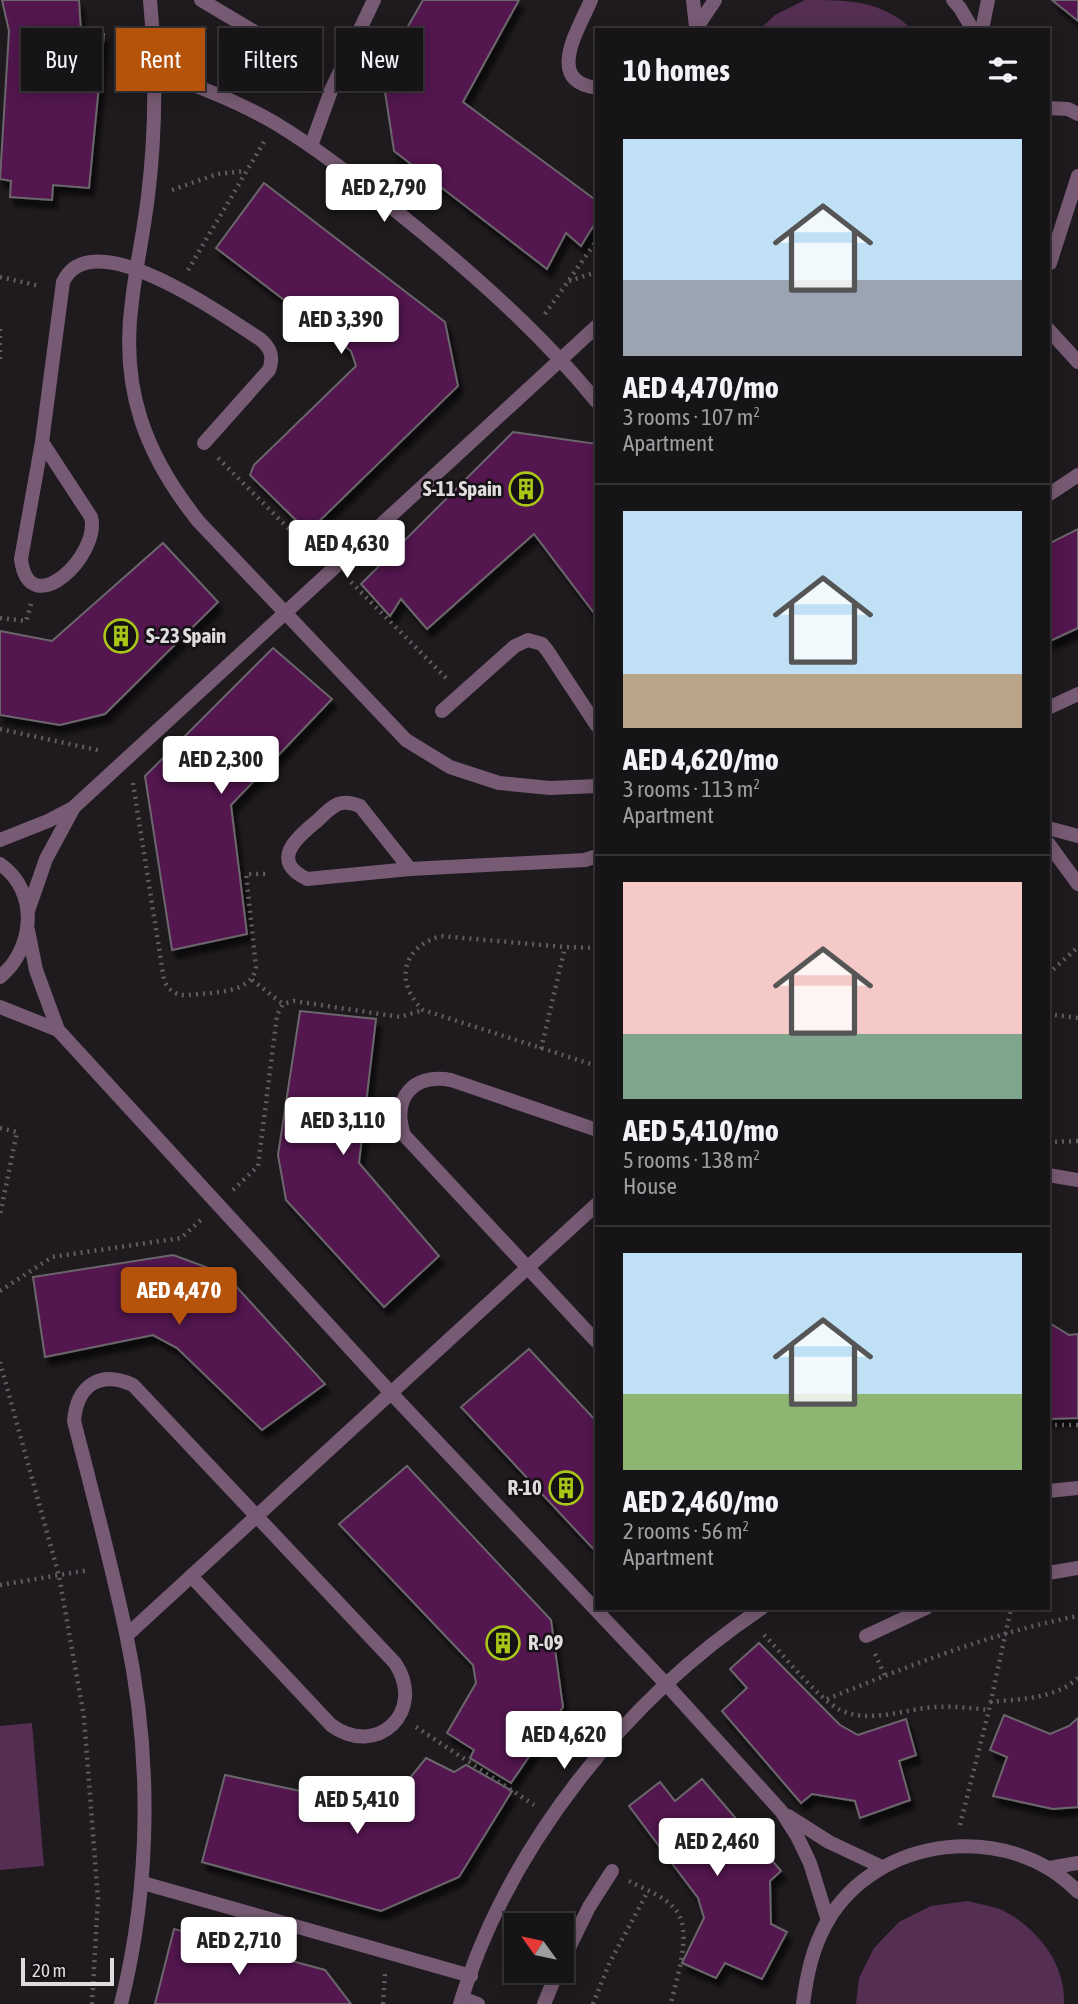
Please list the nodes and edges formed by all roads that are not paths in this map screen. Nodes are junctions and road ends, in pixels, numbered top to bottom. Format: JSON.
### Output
{"nodes":[{"id":1,"x":150,"y":0,"type":"edge"},
{"id":2,"x":201,"y":0,"type":"edge"},
{"id":3,"x":374,"y":0,"type":"edge"},
{"id":4,"x":591,"y":0,"type":"edge"},
{"id":5,"x":693,"y":0,"type":"edge"},
{"id":6,"x":715,"y":0,"type":"edge"},
{"id":7,"x":953,"y":0,"type":"edge"},
{"id":8,"x":988,"y":0,"type":"edge"},
{"id":9,"x":151,"y":28,"type":"edge"},
{"id":10,"x":248,"y":28,"type":"edge"},
{"id":11,"x":695,"y":28,"type":"edge"},
{"id":12,"x":972,"y":28,"type":"edge"},
{"id":13,"x":982,"y":28,"type":"edge"},
{"id":14,"x":595,"y":88,"type":"edge"},
{"id":15,"x":205,"y":90,"type":"edge"},
{"id":16,"x":154,"y":91,"type":"edge"},
{"id":17,"x":1050,"y":108,"type":"edge"},
{"id":18,"x":1078,"y":114,"type":"edge"},
{"id":19,"x":311,"y":146,"type":"junction"},
{"id":20,"x":1078,"y":176,"type":"edge"},
{"id":21,"x":1050,"y":263,"type":"dead end"},
{"id":22,"x":136,"y":270,"type":"junction"},
{"id":23,"x":595,"y":328,"type":"edge"},
{"id":24,"x":1050,"y":331,"type":"edge"},
{"id":25,"x":559,"y":360,"type":"junction"},
{"id":26,"x":1078,"y":362,"type":"edge"},
{"id":27,"x":595,"y":400,"type":"edge"},
{"id":28,"x":42,"y":442,"type":"junction"},
{"id":29,"x":204,"y":443,"type":"road end"},
{"id":30,"x":1078,"y":475,"type":"edge"},
{"id":31,"x":1050,"y":494,"type":"edge"},
{"id":32,"x":285,"y":614,"type":"junction"},
{"id":33,"x":1078,"y":694,"type":"edge"},
{"id":34,"x":1050,"y":707,"type":"edge"},
{"id":35,"x":442,"y":711,"type":"dead end"},
{"id":36,"x":595,"y":723,"type":"edge"},
{"id":37,"x":595,"y":786,"type":"edge"},
{"id":38,"x":73,"y":808,"type":"junction"},
{"id":39,"x":1050,"y":829,"type":"edge"},
{"id":40,"x":1078,"y":836,"type":"edge"},
{"id":41,"x":0,"y":840,"type":"edge"},
{"id":42,"x":1050,"y":846,"type":"edge"},
{"id":43,"x":595,"y":857,"type":"edge"},
{"id":44,"x":0,"y":864,"type":"edge"},
{"id":45,"x":410,"y":869,"type":"junction"},
{"id":46,"x":1078,"y":884,"type":"edge"},
{"id":47,"x":28,"y":911,"type":"junction"},
{"id":48,"x":28,"y":930,"type":"junction"},
{"id":49,"x":0,"y":977,"type":"edge"},
{"id":50,"x":0,"y":1007,"type":"edge"},
{"id":51,"x":58,"y":1030,"type":"junction"},
{"id":52,"x":595,"y":1129,"type":"edge"},
{"id":53,"x":1050,"y":1175,"type":"edge"},
{"id":54,"x":1078,"y":1180,"type":"edge"},
{"id":55,"x":595,"y":1208,"type":"edge"},
{"id":56,"x":528,"y":1267,"type":"junction"},
{"id":57,"x":595,"y":1340,"type":"edge"},
{"id":58,"x":391,"y":1393,"type":"junction"},
{"id":59,"x":1078,"y":1488,"type":"edge"},
{"id":60,"x":1050,"y":1492,"type":"edge"},
{"id":61,"x":255,"y":1517,"type":"junction"},
{"id":62,"x":1078,"y":1568,"type":"edge"},
{"id":63,"x":1050,"y":1573,"type":"edge"},
{"id":64,"x":191,"y":1576,"type":"junction"},
{"id":65,"x":595,"y":1609,"type":"edge"},
{"id":66,"x":596,"y":1610,"type":"edge"},
{"id":67,"x":759,"y":1610,"type":"edge"},
{"id":68,"x":922,"y":1610,"type":"edge"},
{"id":69,"x":127,"y":1635,"type":"junction"},
{"id":70,"x":866,"y":1636,"type":"dead end"},
{"id":71,"x":666,"y":1684,"type":"junction"},
{"id":72,"x":781,"y":1811,"type":"junction"},
{"id":73,"x":1078,"y":1863,"type":"edge"},
{"id":74,"x":882,"y":1867,"type":"junction"},
{"id":75,"x":1049,"y":1868,"type":"junction"},
{"id":76,"x":612,"y":1871,"type":"road end"},
{"id":77,"x":143,"y":1883,"type":"junction"},
{"id":78,"x":1078,"y":1892,"type":"edge"},
{"id":79,"x":828,"y":1921,"type":"junction"},
{"id":80,"x":574,"y":1938,"type":"edge"},
{"id":81,"x":471,"y":1976,"type":"junction"},
{"id":82,"x":553,"y":1983,"type":"edge"},
{"id":83,"x":461,"y":2001,"type":"edge"},
{"id":84,"x":121,"y":2004,"type":"edge"},
{"id":85,"x":478,"y":2004,"type":"edge"},
{"id":86,"x":544,"y":2004,"type":"edge"},
{"id":87,"x":803,"y":2004,"type":"edge"}],
"edges":[{"from":1,"to":9,"type":"street"},
{"from":2,"to":10,"type":"street"},
{"from":3,"to":19,"type":"street"},
{"from":4,"to":14,"type":"street"},
{"from":5,"to":11,"type":"street"},
{"from":6,"to":11,"type":"street"},
{"from":7,"to":12,"type":"street"},
{"from":8,"to":13,"type":"street"},
{"from":15,"to":19,"type":"street"},
{"from":16,"to":22,"type":"street"},
{"from":17,"to":18,"type":"street"},
{"from":19,"to":25,"type":"street"},
{"from":20,"to":21,"type":"street"},
{"from":22,"to":28,"type":"street"},
{"from":22,"to":29,"type":"street"},
{"from":22,"to":32,"type":"street"},
{"from":23,"to":25,"type":"street"},
{"from":24,"to":26,"type":"street"},
{"from":25,"to":27,"type":"street"},
{"from":25,"to":32,"type":"street"},
{"from":28,"to":28,"type":"street"},
{"from":30,"to":31,"type":"street"},
{"from":32,"to":37,"type":"street"},
{"from":32,"to":38,"type":"street"},
{"from":33,"to":34,"type":"street"},
{"from":35,"to":36,"type":"street"},
{"from":38,"to":41,"type":"street"},
{"from":38,"to":47,"type":"street"},
{"from":39,"to":40,"type":"street"},
{"from":42,"to":46,"type":"street"},
{"from":43,"to":45,"type":"street"},
{"from":44,"to":47,"type":"street"},
{"from":45,"to":45,"type":"street"},
{"from":47,"to":48,"type":"street"},
{"from":48,"to":49,"type":"street"},
{"from":48,"to":51,"type":"street"},
{"from":50,"to":51,"type":"street"},
{"from":51,"to":58,"type":"street"},
{"from":52,"to":56,"type":"street"},
{"from":53,"to":54,"type":"street"},
{"from":55,"to":56,"type":"street"},
{"from":56,"to":57,"type":"street"},
{"from":56,"to":58,"type":"street"},
{"from":58,"to":61,"type":"street"},
{"from":58,"to":65,"type":"street"},
{"from":59,"to":60,"type":"street"},
{"from":61,"to":64,"type":"street"},
{"from":61,"to":64,"type":"street"},
{"from":61,"to":69,"type":"street"},
{"from":62,"to":63,"type":"street"},
{"from":64,"to":69,"type":"street"},
{"from":66,"to":71,"type":"street"},
{"from":67,"to":71,"type":"street"},
{"from":68,"to":70,"type":"street"},
{"from":69,"to":77,"type":"street"},
{"from":71,"to":72,"type":"street"},
{"from":71,"to":81,"type":"street"},
{"from":72,"to":74,"type":"street"},
{"from":72,"to":79,"type":"street"},
{"from":73,"to":75,"type":"street"},
{"from":74,"to":75,"type":"street"},
{"from":74,"to":79,"type":"street"},
{"from":75,"to":78,"type":"street"},
{"from":76,"to":80,"type":"street"},
{"from":77,"to":81,"type":"street"},
{"from":77,"to":84,"type":"street"},
{"from":79,"to":87,"type":"street"},
{"from":81,"to":83,"type":"street"},
{"from":82,"to":86,"type":"street"},
{"from":83,"to":85,"type":"street"}]}
